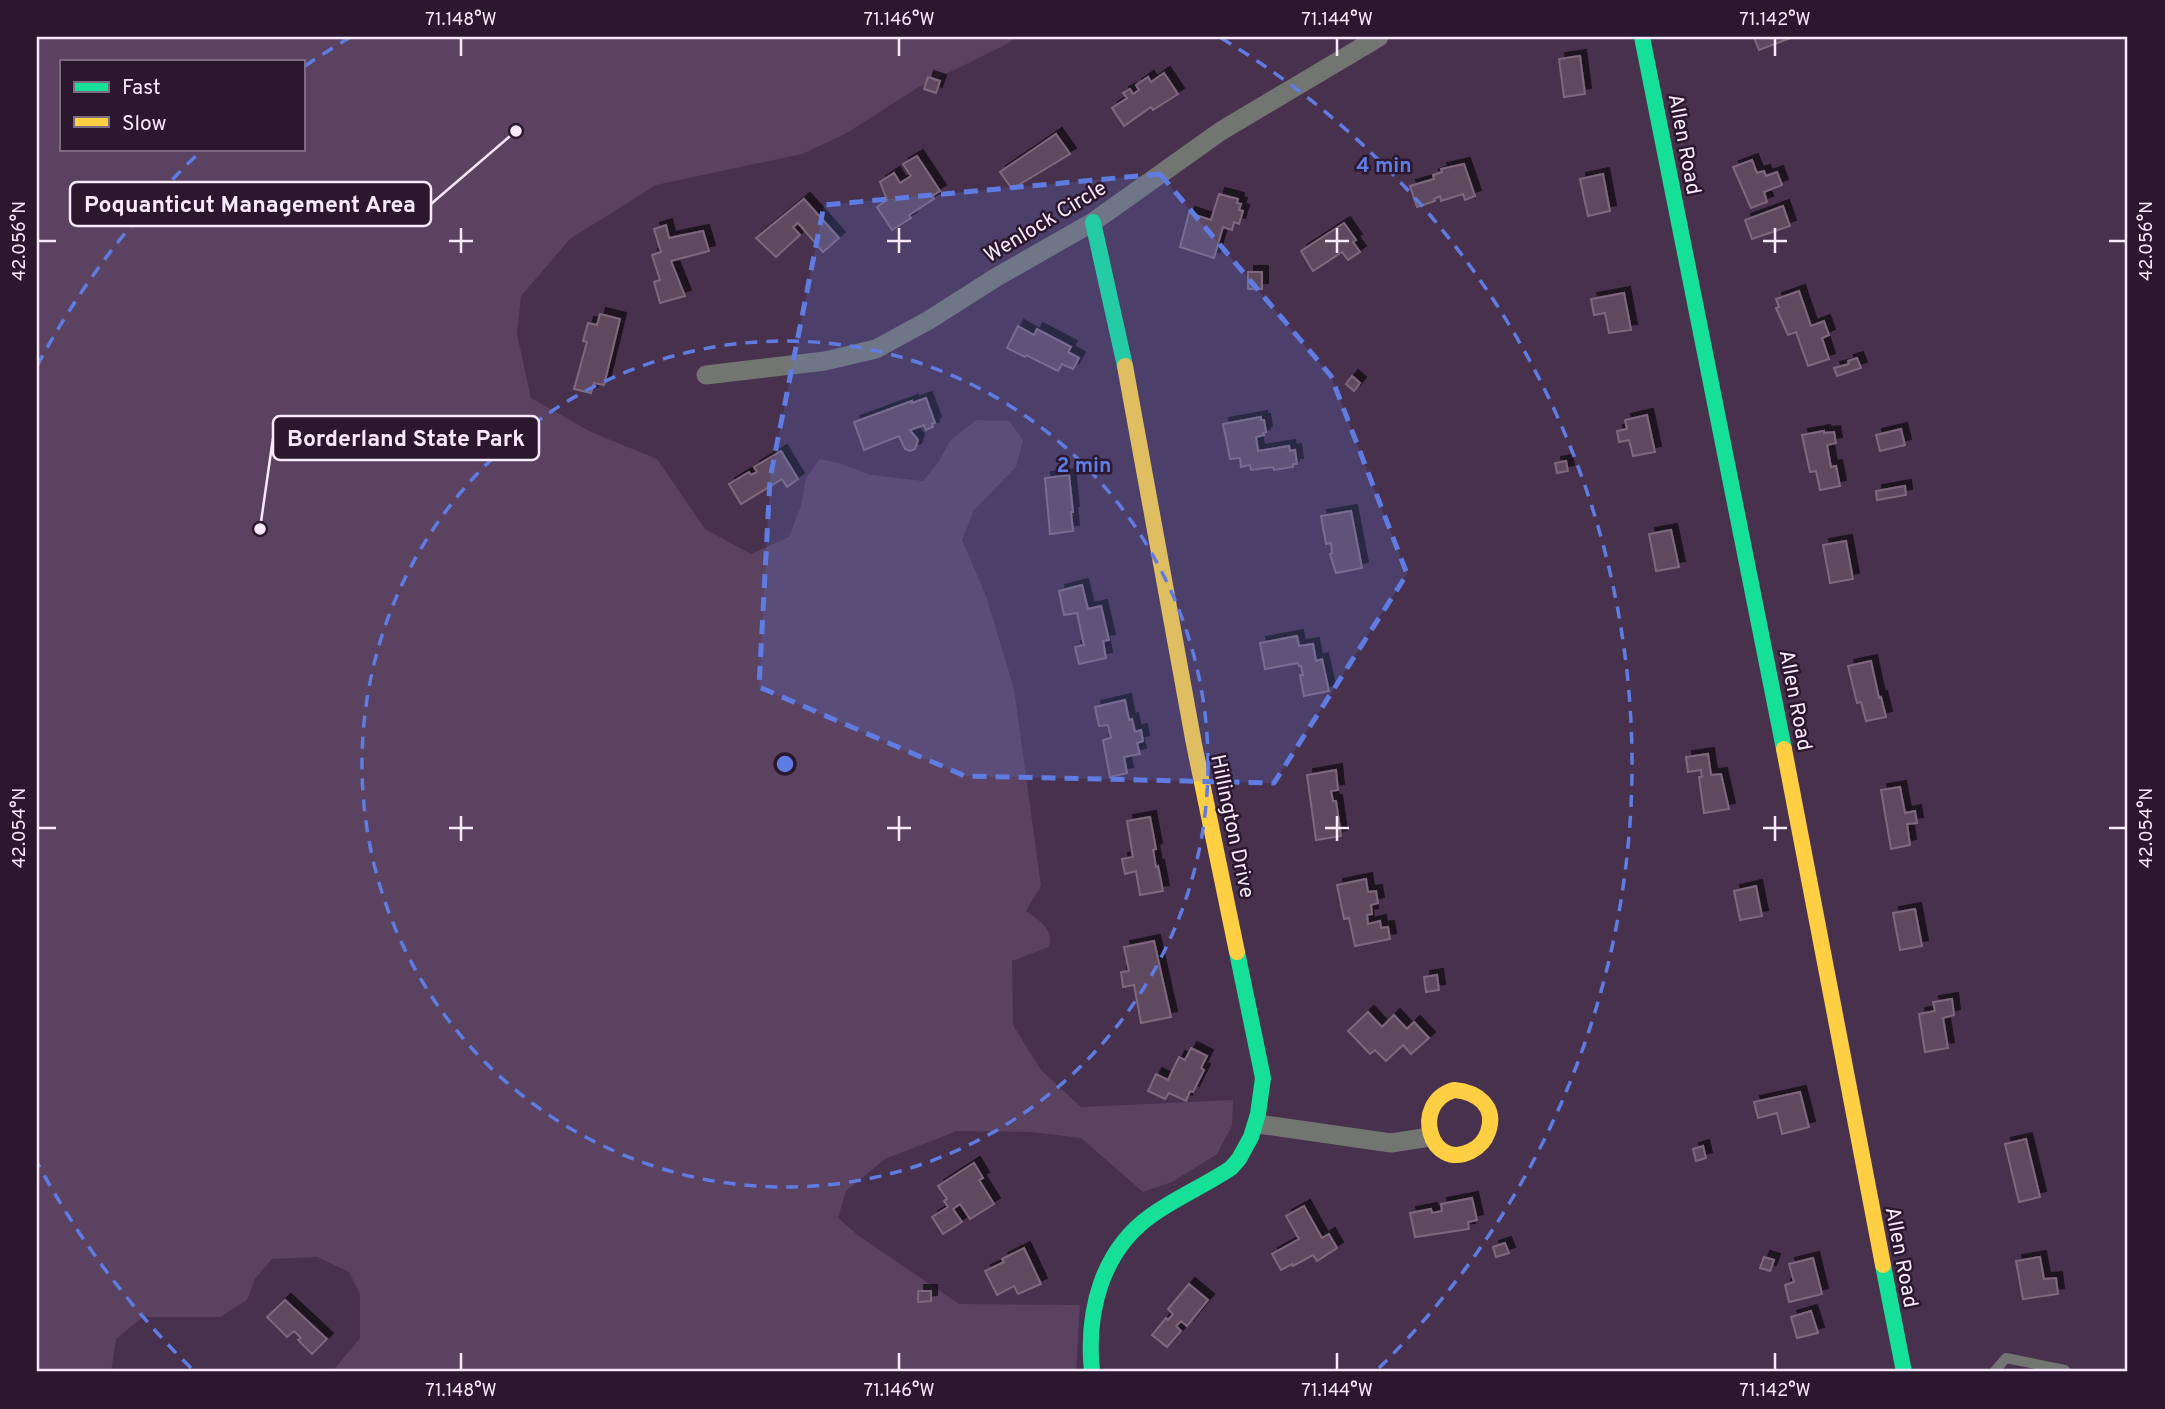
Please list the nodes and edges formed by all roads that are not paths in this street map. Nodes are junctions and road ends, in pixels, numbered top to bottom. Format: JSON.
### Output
{"nodes":[{"id":1,"x":1380,"y":37,"type":"edge"},
{"id":2,"x":1642,"y":37,"type":"edge"},
{"id":3,"x":1093,"y":222,"type":"junction"},
{"id":4,"x":706,"y":375,"type":"dead end"},
{"id":5,"x":1258,"y":1124,"type":"junction"},
{"id":6,"x":1430,"y":1138,"type":"junction"},
{"id":7,"x":1092,"y":1372,"type":"edge"},
{"id":8,"x":1904,"y":1372,"type":"edge"},
{"id":9,"x":1994,"y":1372,"type":"edge"},
{"id":10,"x":2066,"y":1372,"type":"edge"}],
"edges":[{"from":1,"to":3,"type":"street","name":"Wenlock Circle"},
{"from":2,"to":8,"type":"street","name":"Allen Road"},
{"from":3,"to":4,"type":"street","name":"Wenlock Circle"},
{"from":3,"to":5,"type":"street","name":"Hillington Drive"},
{"from":5,"to":6,"type":"street"},
{"from":5,"to":7,"type":"street","name":"Hillington Drive"},
{"from":6,"to":6,"type":"street"},
{"from":9,"to":10,"type":"lane"}]}
